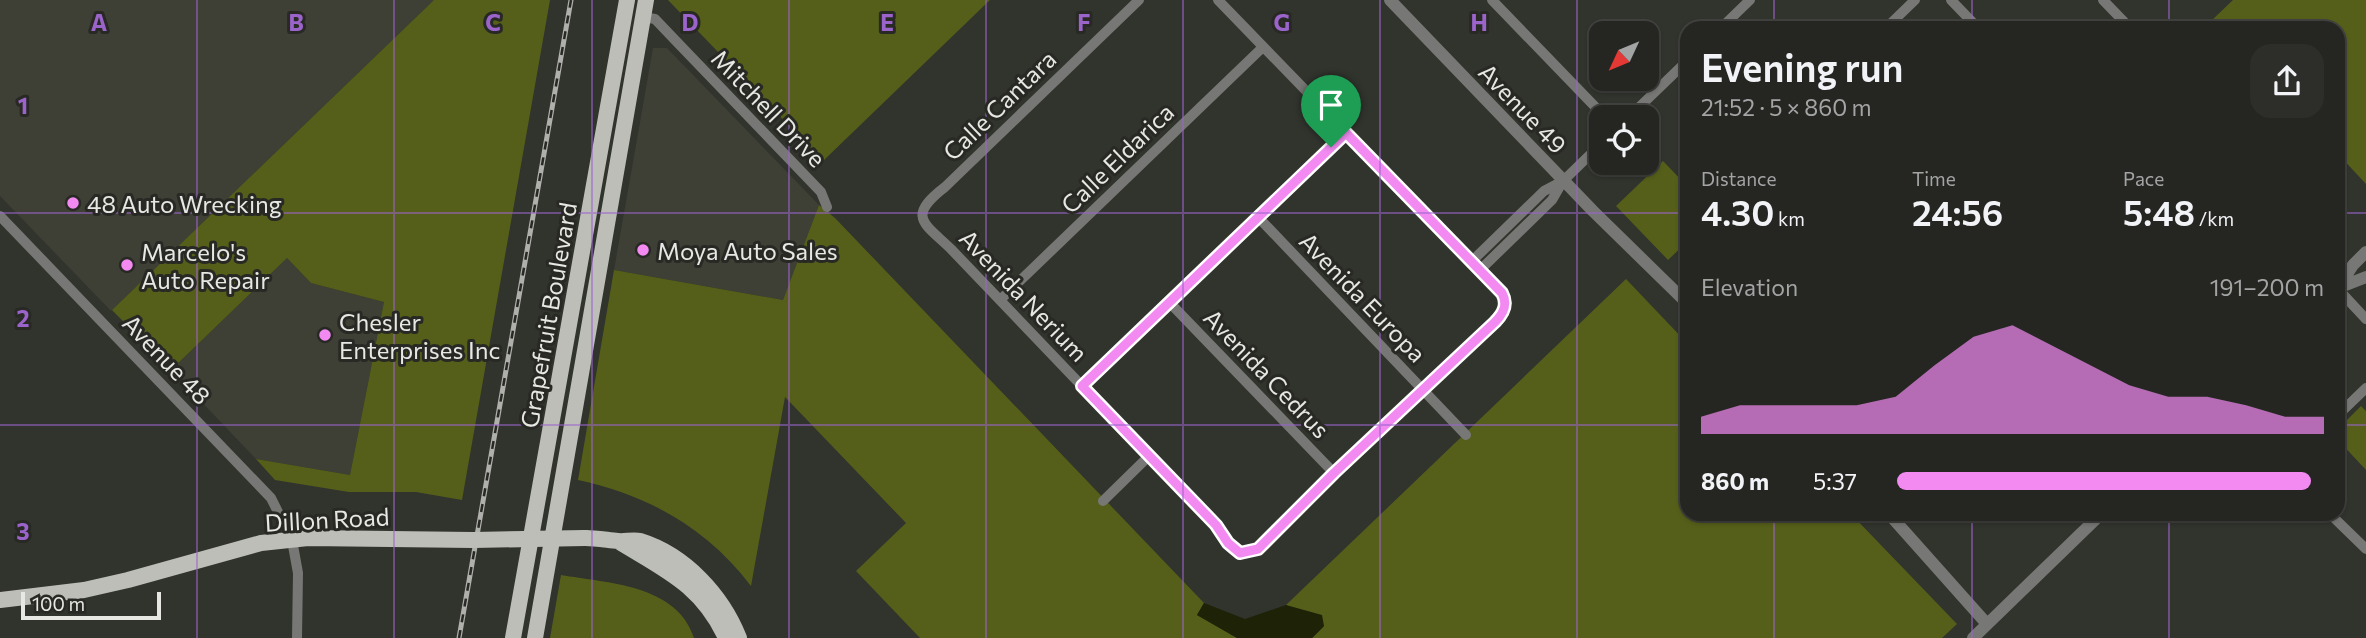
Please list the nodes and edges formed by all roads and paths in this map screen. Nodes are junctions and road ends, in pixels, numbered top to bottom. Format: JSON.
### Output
{"nodes":[{"id":1,"x":627,"y":0,"type":"edge"},
{"id":2,"x":637,"y":0,"type":"edge"},
{"id":3,"x":646,"y":0,"type":"edge"},
{"id":4,"x":1139,"y":0,"type":"edge"},
{"id":5,"x":1218,"y":0,"type":"edge"},
{"id":6,"x":1390,"y":0,"type":"edge"},
{"id":7,"x":1492,"y":0,"type":"edge"},
{"id":8,"x":1750,"y":0,"type":"edge"},
{"id":9,"x":1915,"y":0,"type":"edge"},
{"id":10,"x":1951,"y":0,"type":"edge"},
{"id":11,"x":2103,"y":0,"type":"edge"},
{"id":12,"x":643,"y":17,"type":"junction"},
{"id":13,"x":1728,"y":21,"type":"edge"},
{"id":14,"x":1893,"y":21,"type":"edge"},
{"id":15,"x":1971,"y":21,"type":"edge"},
{"id":16,"x":2123,"y":21,"type":"edge"},
{"id":17,"x":1263,"y":47,"type":"junction"},
{"id":18,"x":1680,"y":68,"type":"edge"},
{"id":19,"x":1593,"y":105,"type":"edge"},
{"id":20,"x":1641,"y":105,"type":"edge"},
{"id":21,"x":1346,"y":133,"type":"junction"},
{"id":22,"x":1589,"y":156,"type":"edge"},
{"id":23,"x":1563,"y":181,"type":"junction"},
{"id":24,"x":827,"y":207,"type":"dead end"},
{"id":25,"x":922,"y":212,"type":"joint"},
{"id":26,"x":0,"y":216,"type":"edge"},
{"id":27,"x":1258,"y":217,"type":"junction"},
{"id":28,"x":2366,"y":252,"type":"edge"},
{"id":29,"x":1471,"y":262,"type":"junction"},
{"id":30,"x":1479,"y":271,"type":"junction"},
{"id":31,"x":2366,"y":277,"type":"edge"},
{"id":32,"x":2345,"y":278,"type":"edge"},
{"id":33,"x":2345,"y":286,"type":"edge"},
{"id":34,"x":1680,"y":296,"type":"edge"},
{"id":35,"x":2345,"y":296,"type":"edge"},
{"id":36,"x":1000,"y":300,"type":"junction"},
{"id":37,"x":1169,"y":303,"type":"junction"},
{"id":38,"x":2366,"y":319,"type":"edge"},
{"id":39,"x":1082,"y":386,"type":"junction"},
{"id":40,"x":2366,"y":388,"type":"edge"},
{"id":41,"x":1422,"y":390,"type":"junction"},
{"id":42,"x":2345,"y":408,"type":"edge"},
{"id":43,"x":1466,"y":435,"type":"dead end"},
{"id":44,"x":1149,"y":456,"type":"junction"},
{"id":45,"x":1334,"y":473,"type":"junction"},
{"id":46,"x":1103,"y":501,"type":"dead end"},
{"id":47,"x":1895,"y":521,"type":"edge"},
{"id":48,"x":2094,"y":521,"type":"edge"},
{"id":49,"x":2337,"y":521,"type":"edge"},
{"id":50,"x":292,"y":540,"type":"junction"},
{"id":51,"x":619,"y":541,"type":"junction"},
{"id":52,"x":2366,"y":549,"type":"edge"},
{"id":53,"x":0,"y":600,"type":"edge"},
{"id":54,"x":1987,"y":624,"type":"junction"},
{"id":55,"x":297,"y":638,"type":"edge"},
{"id":56,"x":513,"y":638,"type":"edge"},
{"id":57,"x":535,"y":638,"type":"edge"},
{"id":58,"x":726,"y":638,"type":"edge"},
{"id":59,"x":739,"y":638,"type":"edge"},
{"id":60,"x":1973,"y":638,"type":"edge"}],
"edges":[{"from":1,"to":56,"type":"main road","name":"Grapefruit Boulevard"},
{"from":2,"to":12,"type":"main road"},
{"from":3,"to":12,"type":"main road","name":"Grapefruit Boulevard"},
{"from":4,"to":25,"type":"street","name":"Calle Cantara"},
{"from":5,"to":17,"type":"street"},
{"from":6,"to":23,"type":"street","name":"Avenue 49"},
{"from":7,"to":19,"type":"street"},
{"from":8,"to":13,"type":"street"},
{"from":9,"to":14,"type":"street"},
{"from":10,"to":15,"type":"street"},
{"from":11,"to":16,"type":"street"},
{"from":12,"to":24,"type":"street","name":"Mitchell Drive"},
{"from":12,"to":57,"type":"main road","name":"Grapefruit Boulevard"},
{"from":17,"to":21,"type":"street"},
{"from":17,"to":36,"type":"street","name":"Calle Eldarica"},
{"from":18,"to":20,"type":"street"},
{"from":21,"to":27,"type":"street"},
{"from":21,"to":29,"type":"street"},
{"from":22,"to":23,"type":"street"},
{"from":23,"to":29,"type":"street"},
{"from":23,"to":30,"type":"street"},
{"from":23,"to":34,"type":"street","name":"Avenue 49"},
{"from":25,"to":36,"type":"street","name":"Avenida Nerium"},
{"from":26,"to":50,"type":"street","name":"Avenue 48"},
{"from":27,"to":37,"type":"street"},
{"from":27,"to":41,"type":"street","name":"Avenida Europa"},
{"from":28,"to":32,"type":"street"},
{"from":29,"to":30,"type":"street"},
{"from":30,"to":41,"type":"street"},
{"from":31,"to":33,"type":"street"},
{"from":35,"to":38,"type":"street"},
{"from":36,"to":39,"type":"street","name":"Avenida Nerium"},
{"from":37,"to":39,"type":"street"},
{"from":37,"to":45,"type":"street","name":"Avenida Cedrus"},
{"from":39,"to":44,"type":"street","name":"Avenida Nerium"},
{"from":40,"to":42,"type":"street"},
{"from":41,"to":43,"type":"street","name":"Avenida Europa"},
{"from":41,"to":45,"type":"street"},
{"from":44,"to":45,"type":"street","name":"Avenida Nerium"},
{"from":44,"to":46,"type":"street"},
{"from":47,"to":54,"type":"street"},
{"from":48,"to":54,"type":"street"},
{"from":49,"to":52,"type":"street"},
{"from":50,"to":51,"type":"main road","name":"Dillon Road","bridge":true},
{"from":50,"to":53,"type":"main road","name":"Dillon Road"},
{"from":50,"to":55,"type":"street","name":"Avenue 48"},
{"from":51,"to":58,"type":"main road","name":"Dillon Road"},
{"from":51,"to":59,"type":"main road","name":"Dillon Road"},
{"from":54,"to":60,"type":"street"}]}
